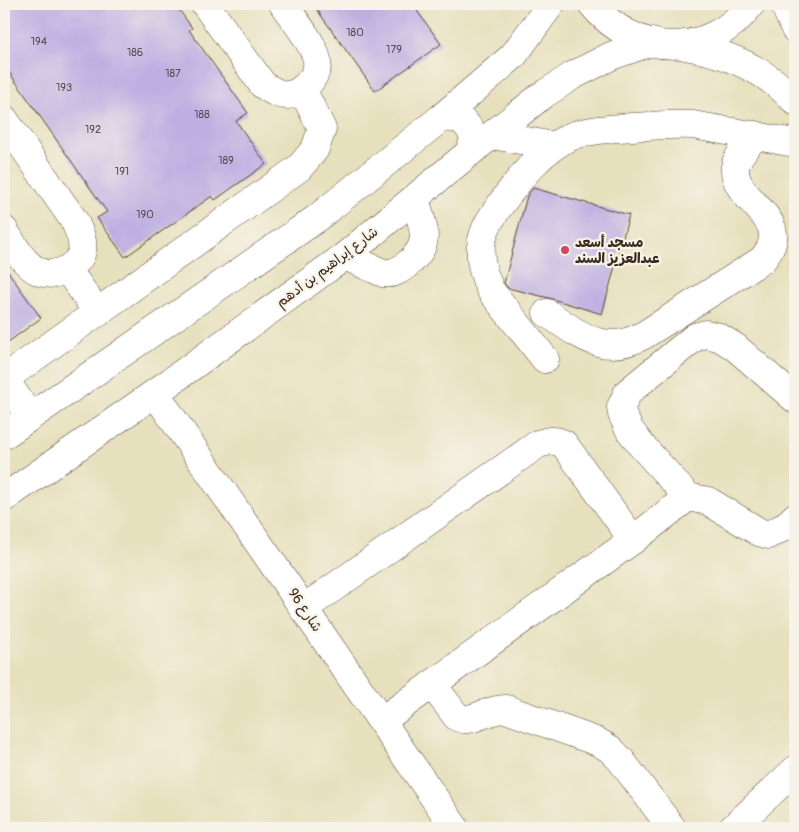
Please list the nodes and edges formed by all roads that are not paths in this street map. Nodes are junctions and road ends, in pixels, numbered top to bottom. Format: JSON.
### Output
{"nodes":[{"id":1,"x":205,"y":4,"type":"edge"},
{"id":2,"x":283,"y":4,"type":"edge"},
{"id":3,"x":551,"y":4,"type":"edge"},
{"id":4,"x":592,"y":4,"type":"edge"},
{"id":5,"x":751,"y":4,"type":"edge"},
{"id":6,"x":784,"y":4,"type":"edge"},
{"id":7,"x":795,"y":29,"type":"edge"},
{"id":8,"x":651,"y":42,"type":"junction"},
{"id":9,"x":684,"y":45,"type":"junction"},
{"id":10,"x":302,"y":89,"type":"junction"},
{"id":11,"x":795,"y":101,"type":"edge"},
{"id":12,"x":441,"y":118,"type":"junction"},
{"id":13,"x":4,"y":119,"type":"edge"},
{"id":14,"x":492,"y":135,"type":"junction"},
{"id":15,"x":756,"y":135,"type":"junction"},
{"id":16,"x":795,"y":143,"type":"edge"},
{"id":17,"x":554,"y":146,"type":"junction"},
{"id":18,"x":469,"y":153,"type":"junction"},
{"id":19,"x":415,"y":198,"type":"junction"},
{"id":20,"x":4,"y":230,"type":"edge"},
{"id":21,"x":345,"y":256,"type":"junction"},
{"id":22,"x":68,"y":269,"type":"junction"},
{"id":23,"x":98,"y":313,"type":"junction"},
{"id":24,"x":547,"y":313,"type":"dead end"},
{"id":25,"x":545,"y":360,"type":"dead end"},
{"id":26,"x":4,"y":378,"type":"edge"},
{"id":27,"x":155,"y":393,"type":"junction"},
{"id":28,"x":795,"y":399,"type":"edge"},
{"id":29,"x":30,"y":417,"type":"junction"},
{"id":30,"x":4,"y":435,"type":"edge"},
{"id":31,"x":688,"y":497,"type":"junction"},
{"id":32,"x":4,"y":498,"type":"edge"},
{"id":33,"x":795,"y":517,"type":"edge"},
{"id":34,"x":633,"y":540,"type":"junction"},
{"id":35,"x":304,"y":608,"type":"junction"},
{"id":36,"x":432,"y":684,"type":"junction"},
{"id":37,"x":381,"y":721,"type":"junction"},
{"id":38,"x":795,"y":770,"type":"edge"},
{"id":39,"x":455,"y":828,"type":"edge"},
{"id":40,"x":672,"y":828,"type":"edge"},
{"id":41,"x":733,"y":828,"type":"edge"}],
"edges":[{"from":1,"to":10,"type":"street"},
{"from":2,"to":10,"type":"street"},
{"from":3,"to":12,"type":"street"},
{"from":4,"to":8,"type":"street"},
{"from":5,"to":9,"type":"street"},
{"from":6,"to":7,"type":"street"},
{"from":8,"to":9,"type":"street"},
{"from":8,"to":14,"type":"street","name":"شارع إبراهيم بن أدهم"},
{"from":9,"to":11,"type":"street"},
{"from":10,"to":23,"type":"street"},
{"from":12,"to":18,"type":"street"},
{"from":12,"to":29,"type":"street"},
{"from":13,"to":22,"type":"street"},
{"from":14,"to":17,"type":"street"},
{"from":14,"to":18,"type":"street","name":"شارع إبراهيم بن أدهم"},
{"from":15,"to":16,"type":"street"},
{"from":15,"to":17,"type":"street"},
{"from":15,"to":24,"type":"street"},
{"from":17,"to":25,"type":"street"},
{"from":18,"to":19,"type":"street","name":"شارع إبراهيم بن أدهم"},
{"from":19,"to":21,"type":"street","name":"شارع إبراهيم بن أدهم"},
{"from":19,"to":21,"type":"street"},
{"from":20,"to":22,"type":"street"},
{"from":21,"to":27,"type":"street","name":"شارع إبراهيم بن أدهم"},
{"from":22,"to":23,"type":"street"},
{"from":23,"to":26,"type":"street"},
{"from":26,"to":29,"type":"street"},
{"from":27,"to":32,"type":"street","name":"شارع إبراهيم بن أدهم"},
{"from":27,"to":35,"type":"street","name":"شارع 96"},
{"from":28,"to":31,"type":"street"},
{"from":29,"to":30,"type":"street"},
{"from":31,"to":33,"type":"street"},
{"from":31,"to":34,"type":"street"},
{"from":34,"to":35,"type":"street"},
{"from":34,"to":36,"type":"street"},
{"from":35,"to":37,"type":"street","name":"شارع 96"},
{"from":36,"to":37,"type":"street"},
{"from":36,"to":40,"type":"street"},
{"from":37,"to":39,"type":"street","name":"شارع 96"},
{"from":38,"to":41,"type":"street"}]}
